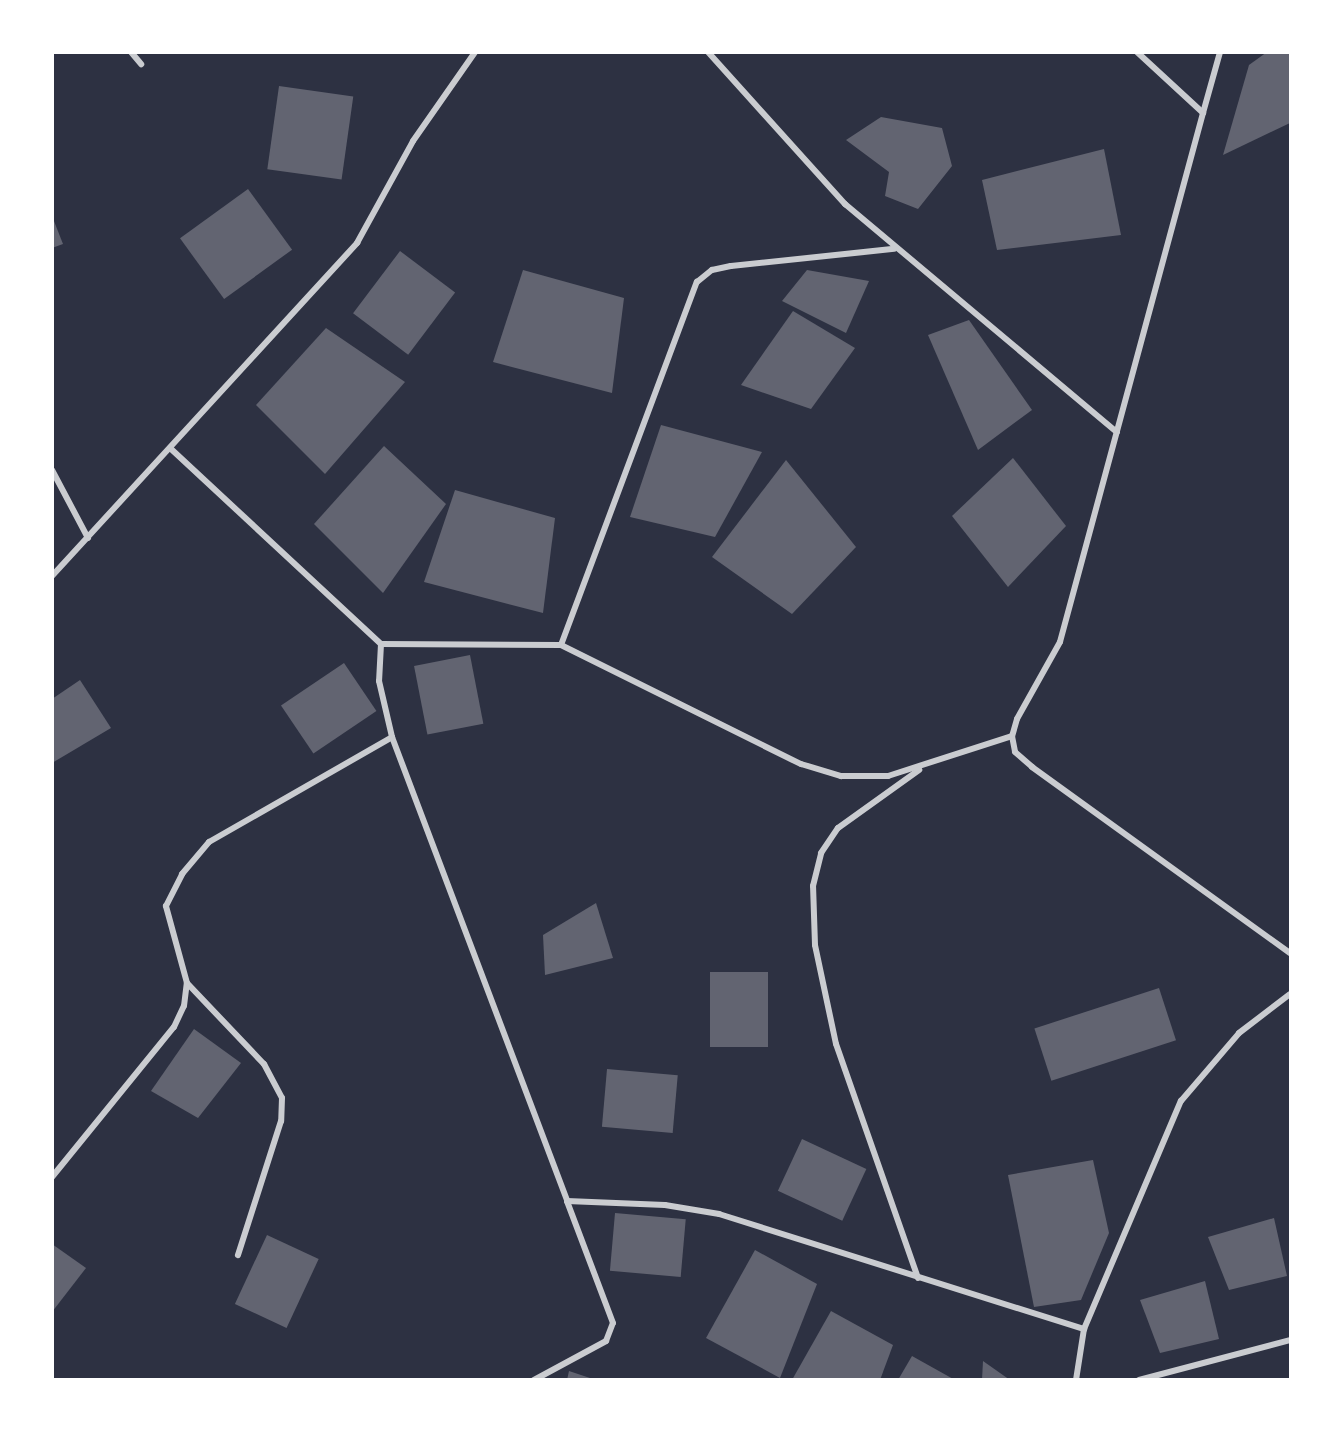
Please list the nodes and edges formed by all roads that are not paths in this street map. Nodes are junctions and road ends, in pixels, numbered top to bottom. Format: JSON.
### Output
{"nodes":[{"id":1,"x":131,"y":52,"type":"edge"},
{"id":2,"x":476,"y":52,"type":"edge"},
{"id":3,"x":708,"y":52,"type":"edge"},
{"id":4,"x":1137,"y":52,"type":"edge"},
{"id":5,"x":1220,"y":52,"type":"edge"},
{"id":6,"x":141,"y":64,"type":"dead end"},
{"id":7,"x":1203,"y":113,"type":"junction"},
{"id":8,"x":894,"y":249,"type":"junction"},
{"id":9,"x":1117,"y":432,"type":"junction"},
{"id":10,"x":170,"y":448,"type":"junction"},
{"id":11,"x":52,"y":470,"type":"edge"},
{"id":12,"x":88,"y":538,"type":"junction"},
{"id":13,"x":52,"y":576,"type":"edge"},
{"id":14,"x":381,"y":644,"type":"junction"},
{"id":15,"x":561,"y":645,"type":"junction"},
{"id":16,"x":1012,"y":736,"type":"junction"},
{"id":17,"x":392,"y":737,"type":"junction"},
{"id":18,"x":922,"y":768,"type":"junction"},
{"id":19,"x":1290,"y":953,"type":"edge"},
{"id":20,"x":187,"y":983,"type":"junction"},
{"id":21,"x":1290,"y":994,"type":"edge"},
{"id":22,"x":52,"y":1177,"type":"edge"},
{"id":23,"x":567,"y":1201,"type":"junction"},
{"id":24,"x":238,"y":1255,"type":"dead end"},
{"id":25,"x":918,"y":1278,"type":"junction"},
{"id":26,"x":1084,"y":1329,"type":"junction"},
{"id":27,"x":1290,"y":1340,"type":"edge"},
{"id":28,"x":534,"y":1380,"type":"edge"},
{"id":29,"x":1076,"y":1380,"type":"edge"},
{"id":30,"x":1139,"y":1380,"type":"edge"}],
"edges":[{"from":1,"to":6,"type":"street"},
{"from":2,"to":10,"type":"street"},
{"from":3,"to":8,"type":"street"},
{"from":4,"to":7,"type":"street"},
{"from":5,"to":7,"type":"street"},
{"from":7,"to":9,"type":"street"},
{"from":8,"to":9,"type":"street"},
{"from":8,"to":15,"type":"street"},
{"from":9,"to":16,"type":"street"},
{"from":10,"to":12,"type":"street"},
{"from":10,"to":14,"type":"street"},
{"from":11,"to":12,"type":"street"},
{"from":12,"to":13,"type":"street"},
{"from":14,"to":15,"type":"street"},
{"from":14,"to":17,"type":"street"},
{"from":15,"to":18,"type":"street"},
{"from":16,"to":18,"type":"street"},
{"from":16,"to":19,"type":"street"},
{"from":17,"to":20,"type":"street"},
{"from":17,"to":23,"type":"street"},
{"from":18,"to":25,"type":"street"},
{"from":20,"to":22,"type":"street"},
{"from":20,"to":24,"type":"street"},
{"from":21,"to":26,"type":"street"},
{"from":23,"to":25,"type":"street"},
{"from":23,"to":28,"type":"street"},
{"from":25,"to":26,"type":"street"},
{"from":26,"to":29,"type":"street"},
{"from":27,"to":30,"type":"street"}]}
